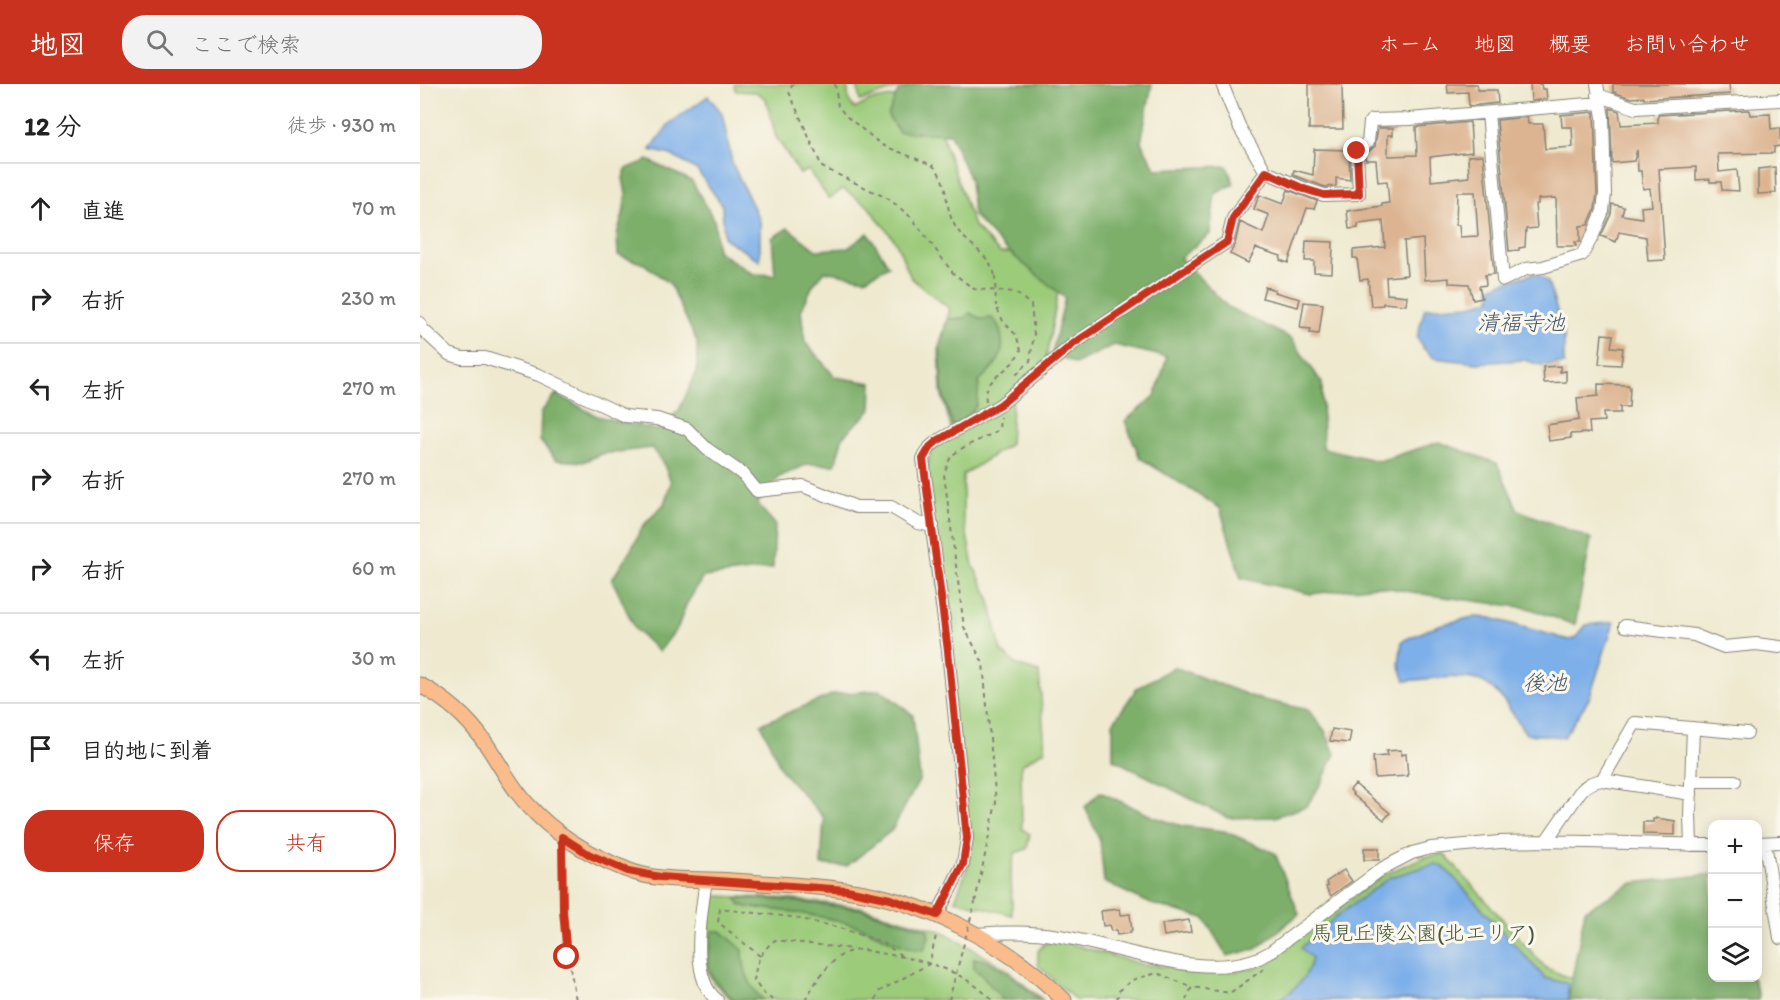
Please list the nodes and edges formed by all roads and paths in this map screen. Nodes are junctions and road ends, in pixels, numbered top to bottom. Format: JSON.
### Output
{"nodes":[{"id":1,"x":793,"y":84,"type":"edge"},
{"id":2,"x":835,"y":84,"type":"edge"},
{"id":3,"x":1222,"y":84,"type":"edge"},
{"id":4,"x":1598,"y":94,"type":"edge"},
{"id":5,"x":1780,"y":100,"type":"edge"},
{"id":6,"x":1488,"y":113,"type":"junction"},
{"id":7,"x":1266,"y":172,"type":"junction"},
{"id":8,"x":420,"y":323,"type":"edge"},
{"id":9,"x":1011,"y":380,"type":"dead end"},
{"id":10,"x":995,"y":408,"type":"junction"},
{"id":11,"x":933,"y":526,"type":"junction"},
{"id":12,"x":1625,"y":626,"type":"dead end"},
{"id":13,"x":1780,"y":646,"type":"edge"},
{"id":14,"x":420,"y":685,"type":"edge"},
{"id":15,"x":1693,"y":728,"type":"junction"},
{"id":16,"x":1747,"y":733,"type":"dead end"},
{"id":17,"x":1602,"y":780,"type":"junction"},
{"id":18,"x":1735,"y":781,"type":"dead end"},
{"id":19,"x":1691,"y":787,"type":"junction"},
{"id":20,"x":562,"y":837,"type":"junction"},
{"id":21,"x":1546,"y":842,"type":"junction"},
{"id":22,"x":1780,"y":842,"type":"edge"},
{"id":23,"x":1762,"y":843,"type":"edge"},
{"id":24,"x":1691,"y":845,"type":"junction"},
{"id":25,"x":1708,"y":845,"type":"edge"},
{"id":26,"x":1762,"y":848,"type":"edge"},
{"id":27,"x":706,"y":879,"type":"junction"},
{"id":28,"x":937,"y":915,"type":"junction"},
{"id":29,"x":976,"y":934,"type":"junction"},
{"id":30,"x":936,"y":936,"type":"dead end"},
{"id":31,"x":1780,"y":938,"type":"edge"},
{"id":32,"x":856,"y":950,"type":"junction"},
{"id":33,"x":760,"y":956,"type":"junction"},
{"id":34,"x":905,"y":958,"type":"junction"},
{"id":35,"x":929,"y":964,"type":"junction"},
{"id":36,"x":1266,"y":967,"type":"dead end"},
{"id":37,"x":1191,"y":987,"type":"junction"},
{"id":38,"x":576,"y":1000,"type":"edge"},
{"id":39,"x":717,"y":1000,"type":"edge"},
{"id":40,"x":773,"y":1000,"type":"edge"},
{"id":41,"x":806,"y":1000,"type":"edge"},
{"id":42,"x":876,"y":1000,"type":"edge"},
{"id":43,"x":949,"y":1000,"type":"edge"},
{"id":44,"x":992,"y":1000,"type":"edge"},
{"id":45,"x":1064,"y":1000,"type":"edge"},
{"id":46,"x":1117,"y":1000,"type":"edge"},
{"id":47,"x":1186,"y":1000,"type":"edge"}],
"edges":[{"from":1,"to":9,"type":"path"},
{"from":2,"to":10,"type":"path","bridge":true},
{"from":3,"to":7,"type":"street"},
{"from":4,"to":5,"type":"street"},
{"from":4,"to":6,"type":"street"},
{"from":4,"to":6,"type":"street"},
{"from":6,"to":7,"type":"street"},
{"from":7,"to":10,"type":"street"},
{"from":8,"to":11,"type":"street"},
{"from":10,"to":11,"type":"street"},
{"from":10,"to":43,"type":"path","bridge":true},
{"from":11,"to":28,"type":"street"},
{"from":12,"to":13,"type":"street"},
{"from":14,"to":20,"type":"main road"},
{"from":15,"to":16,"type":"street"},
{"from":15,"to":17,"type":"street"},
{"from":15,"to":19,"type":"street"},
{"from":17,"to":19,"type":"street"},
{"from":17,"to":21,"type":"street"},
{"from":18,"to":19,"type":"street"},
{"from":19,"to":24,"type":"street"},
{"from":20,"to":27,"type":"main road"},
{"from":20,"to":38,"type":"path"},
{"from":21,"to":24,"type":"street"},
{"from":21,"to":29,"type":"street"},
{"from":22,"to":23,"type":"street"},
{"from":24,"to":25,"type":"street"},
{"from":26,"to":31,"type":"street"},
{"from":27,"to":28,"type":"main road"},
{"from":27,"to":39,"type":"street"},
{"from":28,"to":29,"type":"main road"},
{"from":29,"to":45,"type":"main road"},
{"from":30,"to":35,"type":"path"},
{"from":32,"to":33,"type":"path"},
{"from":32,"to":34,"type":"path"},
{"from":32,"to":41,"type":"path"},
{"from":33,"to":34,"type":"path"},
{"from":33,"to":40,"type":"path"},
{"from":34,"to":35,"type":"path"},
{"from":35,"to":42,"type":"path"},
{"from":35,"to":44,"type":"path"},
{"from":36,"to":37,"type":"path"},
{"from":37,"to":46,"type":"path"},
{"from":37,"to":47,"type":"path"}]}
